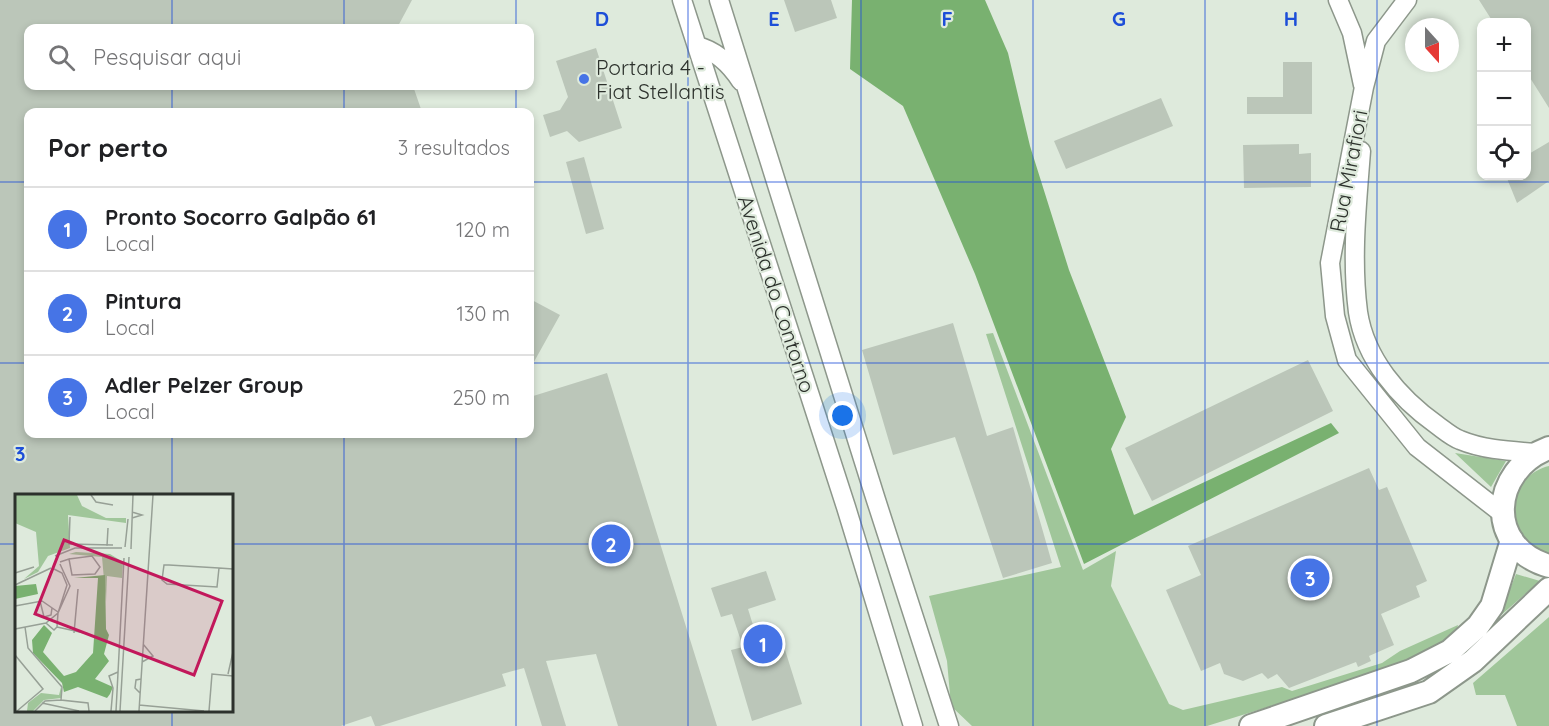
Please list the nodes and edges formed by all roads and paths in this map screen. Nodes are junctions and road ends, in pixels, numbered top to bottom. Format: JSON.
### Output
{"nodes":[{"id":1,"x":682,"y":0,"type":"edge"},
{"id":2,"x":719,"y":0,"type":"edge"},
{"id":3,"x":1338,"y":0,"type":"edge"},
{"id":4,"x":1407,"y":0,"type":"edge"},
{"id":5,"x":697,"y":46,"type":"junction"},
{"id":6,"x":1364,"y":87,"type":"junction"},
{"id":7,"x":747,"y":90,"type":"junction"},
{"id":8,"x":1543,"y":450,"type":"edge"},
{"id":9,"x":1503,"y":514,"type":"junction"},
{"id":10,"x":1512,"y":540,"type":"junction"},
{"id":11,"x":1549,"y":566,"type":"edge"},
{"id":12,"x":1549,"y":590,"type":"edge"},
{"id":13,"x":913,"y":726,"type":"edge"},
{"id":14,"x":949,"y":726,"type":"edge"},
{"id":15,"x":1251,"y":726,"type":"edge"},
{"id":16,"x":1326,"y":726,"type":"edge"}],
"edges":[{"from":1,"to":5,"type":"street","name":"Avenida do Contorno"},
{"from":2,"to":7,"type":"street","name":"Avenida do Contorno"},
{"from":3,"to":6,"type":"street"},
{"from":4,"to":6,"type":"street"},
{"from":5,"to":7,"type":"street"},
{"from":5,"to":13,"type":"street","name":"Avenida do Contorno"},
{"from":6,"to":8,"type":"street","name":"Rua Mirafiori"},
{"from":6,"to":9,"type":"street","name":"Rua Mirafiori"},
{"from":7,"to":14,"type":"street","name":"Avenida do Contorno"},
{"from":8,"to":9,"type":"main road"},
{"from":9,"to":10,"type":"main road"},
{"from":10,"to":11,"type":"main road"},
{"from":10,"to":15,"type":"main road"},
{"from":12,"to":16,"type":"main road"}]}
